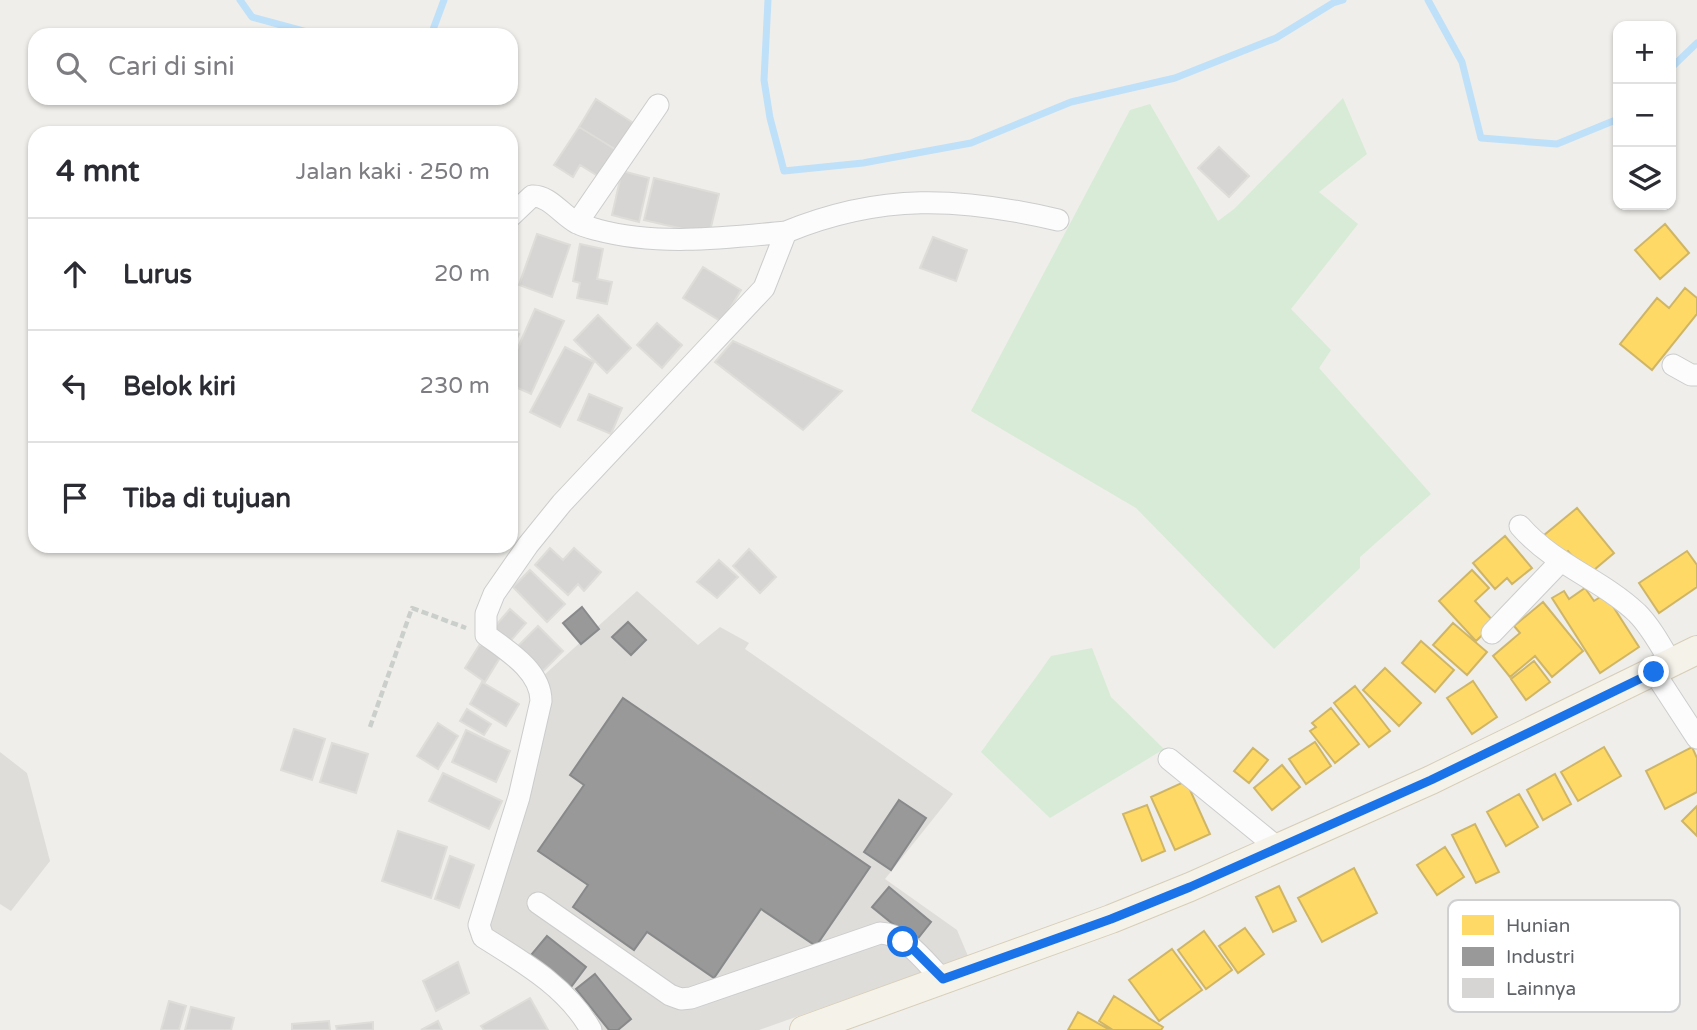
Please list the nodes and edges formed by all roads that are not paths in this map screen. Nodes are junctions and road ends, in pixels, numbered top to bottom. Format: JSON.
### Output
{"nodes":[{"id":1,"x":658,"y":105,"type":"dead end"},
{"id":2,"x":518,"y":209,"type":"edge"},
{"id":3,"x":1058,"y":220,"type":"dead end"},
{"id":4,"x":577,"y":223,"type":"junction"},
{"id":5,"x":786,"y":232,"type":"junction"},
{"id":6,"x":1674,"y":365,"type":"dead end"},
{"id":7,"x":1697,"y":375,"type":"edge"},
{"id":8,"x":1520,"y":526,"type":"dead end"},
{"id":9,"x":1560,"y":562,"type":"junction"},
{"id":10,"x":1492,"y":633,"type":"dead end"},
{"id":11,"x":1697,"y":650,"type":"edge"},
{"id":12,"x":1662,"y":668,"type":"junction"},
{"id":13,"x":1697,"y":738,"type":"edge"},
{"id":14,"x":1168,"y":759,"type":"dead end"},
{"id":15,"x":1278,"y":848,"type":"junction"},
{"id":16,"x":538,"y":903,"type":"dead end"},
{"id":17,"x":943,"y":979,"type":"junction"},
{"id":18,"x":591,"y":1030,"type":"edge"},
{"id":19,"x":804,"y":1030,"type":"edge"}],
"edges":[{"from":1,"to":4,"type":"street"},
{"from":2,"to":4,"type":"street"},
{"from":3,"to":5,"type":"street"},
{"from":4,"to":5,"type":"street"},
{"from":5,"to":18,"type":"street"},
{"from":6,"to":7,"type":"street"},
{"from":8,"to":9,"type":"street"},
{"from":9,"to":10,"type":"street"},
{"from":9,"to":12,"type":"street"},
{"from":11,"to":12,"type":"main road"},
{"from":12,"to":13,"type":"street"},
{"from":12,"to":15,"type":"main road"},
{"from":14,"to":15,"type":"street"},
{"from":15,"to":17,"type":"main road"},
{"from":16,"to":17,"type":"street"},
{"from":17,"to":19,"type":"main road"}]}
